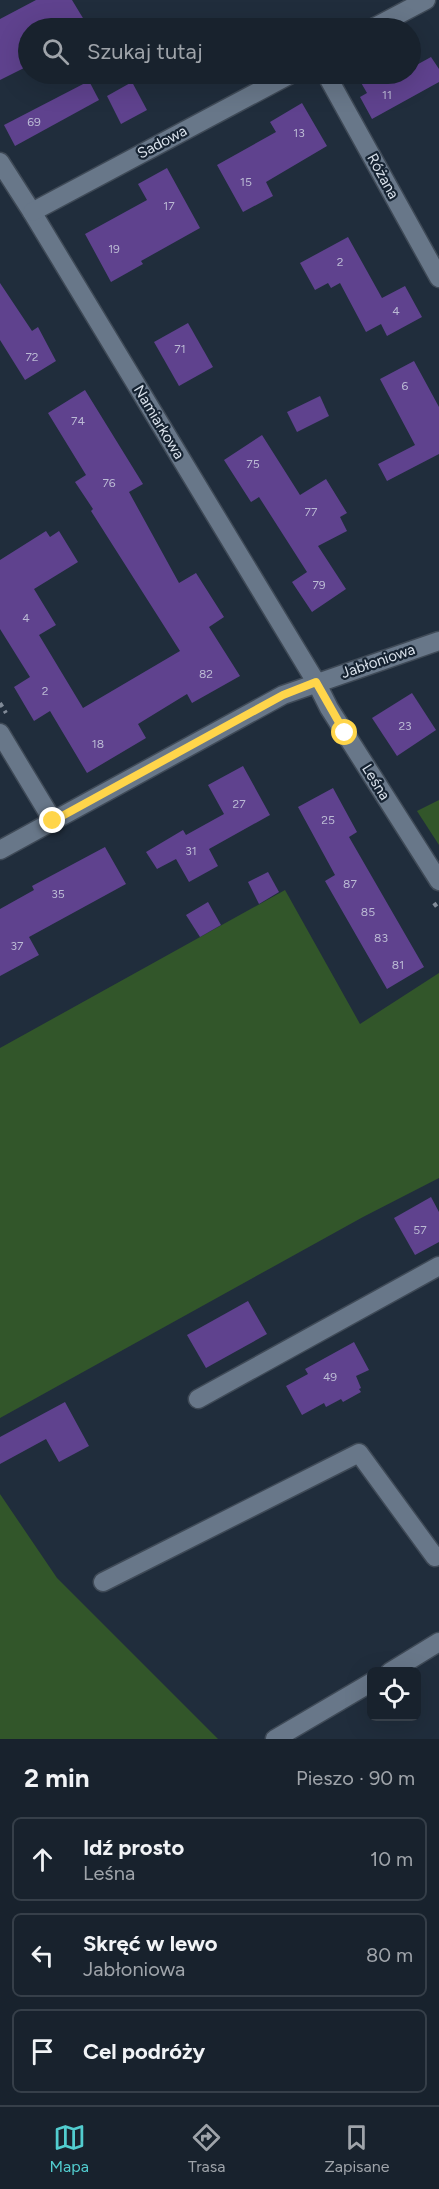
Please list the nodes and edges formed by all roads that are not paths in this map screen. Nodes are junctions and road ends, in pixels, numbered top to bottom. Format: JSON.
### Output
{"nodes":[{"id":1,"x":426,"y":0,"type":"edge"},
{"id":2,"x":392,"y":18,"type":"edge"},
{"id":3,"x":272,"y":84,"type":"edge"},
{"id":4,"x":332,"y":84,"type":"edge"},
{"id":5,"x":0,"y":162,"type":"edge"},
{"id":6,"x":32,"y":212,"type":"junction"},
{"id":7,"x":439,"y":278,"type":"edge"},
{"id":8,"x":439,"y":641,"type":"edge"},
{"id":9,"x":316,"y":682,"type":"junction"},
{"id":10,"x":0,"y":733,"type":"edge"},
{"id":11,"x":53,"y":821,"type":"junction"},
{"id":12,"x":0,"y":850,"type":"edge"},
{"id":13,"x":439,"y":881,"type":"edge"},
{"id":14,"x":439,"y":1266,"type":"edge"},
{"id":15,"x":198,"y":1400,"type":"dead end"},
{"id":16,"x":438,"y":1559,"type":"edge"},
{"id":17,"x":103,"y":1582,"type":"dead end"},
{"id":18,"x":439,"y":1642,"type":"edge"},
{"id":19,"x":397,"y":1667,"type":"edge"},
{"id":20,"x":367,"y":1685,"type":"edge"},
{"id":21,"x":275,"y":1739,"type":"edge"}],
"edges":[{"from":1,"to":2,"type":"street"},
{"from":3,"to":6,"type":"street","name":"Sadowa"},
{"from":4,"to":7,"type":"street","name":"Różana"},
{"from":5,"to":6,"type":"street","name":"Namiarkowa"},
{"from":6,"to":9,"type":"street","name":"Namiarkowa"},
{"from":8,"to":9,"type":"street","name":"Jabłoniowa"},
{"from":9,"to":11,"type":"street","name":"Jabłoniowa"},
{"from":9,"to":13,"type":"street","name":"Leśna"},
{"from":10,"to":11,"type":"street"},
{"from":11,"to":12,"type":"street","name":"Jabłoniowa"},
{"from":14,"to":15,"type":"street"},
{"from":16,"to":17,"type":"street"},
{"from":18,"to":19,"type":"street"},
{"from":20,"to":21,"type":"street"}]}
